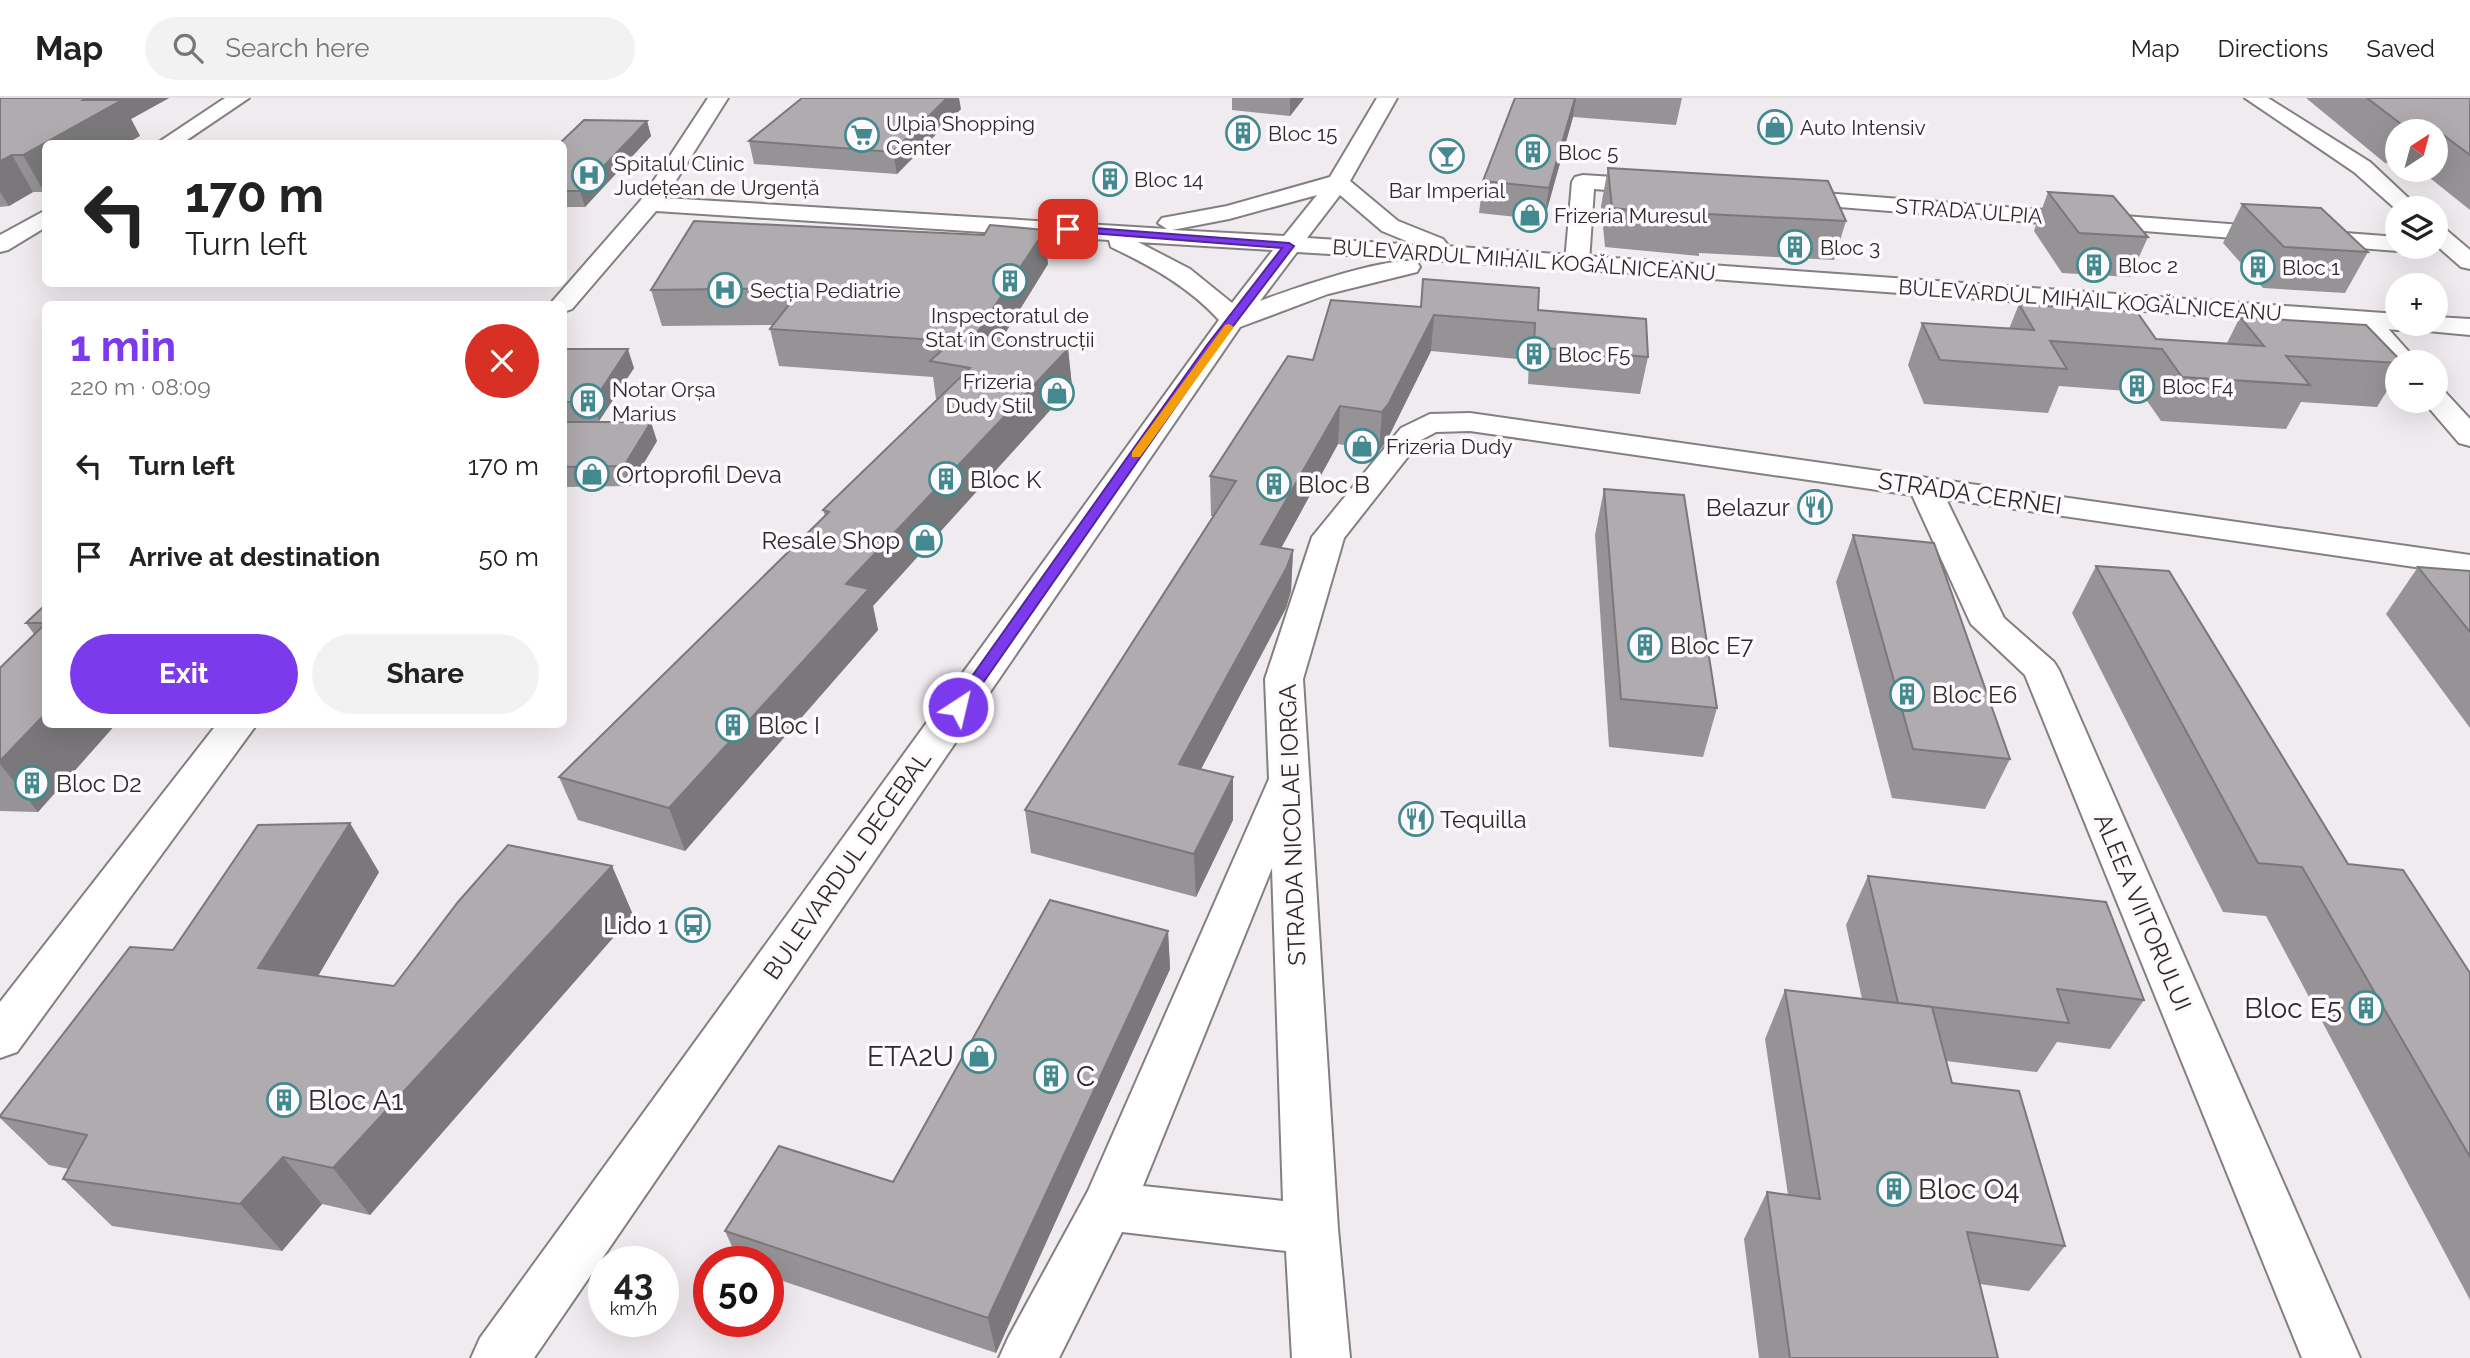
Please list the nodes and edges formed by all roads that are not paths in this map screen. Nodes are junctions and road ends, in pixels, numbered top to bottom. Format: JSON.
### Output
{"nodes":[{"id":1,"x":239,"y":98,"type":"edge"},
{"id":2,"x":718,"y":98,"type":"edge"},
{"id":3,"x":1387,"y":98,"type":"edge"},
{"id":4,"x":2255,"y":98,"type":"edge"},
{"id":5,"x":172,"y":140,"type":"edge"},
{"id":6,"x":1338,"y":182,"type":"junction"},
{"id":7,"x":1680,"y":189,"type":"edge"},
{"id":8,"x":1763,"y":195,"type":"edge"},
{"id":9,"x":2395,"y":196,"type":"edge"},
{"id":10,"x":650,"y":204,"type":"junction"},
{"id":11,"x":42,"y":218,"type":"edge"},
{"id":12,"x":0,"y":219,"type":"edge"},
{"id":13,"x":42,"y":219,"type":"edge"},
{"id":14,"x":1091,"y":230,"type":"junction"},
{"id":15,"x":2385,"y":243,"type":"edge"},
{"id":16,"x":0,"y":245,"type":"edge"},
{"id":17,"x":1289,"y":246,"type":"junction"},
{"id":18,"x":1465,"y":256,"type":"junction"},
{"id":19,"x":1577,"y":262,"type":"junction"},
{"id":20,"x":566,"y":301,"type":"edge"},
{"id":21,"x":2366,"y":320,"type":"junction"},
{"id":22,"x":1234,"y":321,"type":"junction"},
{"id":23,"x":2385,"y":321,"type":"edge"},
{"id":24,"x":2448,"y":326,"type":"edge"},
{"id":25,"x":2470,"y":327,"type":"edge"},
{"id":26,"x":2392,"y":350,"type":"edge"},
{"id":27,"x":2448,"y":412,"type":"edge"},
{"id":28,"x":1470,"y":422,"type":"joint"},
{"id":29,"x":2470,"y":437,"type":"edge"},
{"id":30,"x":1924,"y":487,"type":"junction"},
{"id":31,"x":2470,"y":565,"type":"edge"},
{"id":32,"x":235,"y":728,"type":"edge"},
{"id":33,"x":1289,"y":778,"type":"junction"},
{"id":34,"x":0,"y":1038,"type":"edge"},
{"id":35,"x":1108,"y":1206,"type":"junction"},
{"id":36,"x":1311,"y":1229,"type":"junction"},
{"id":37,"x":500,"y":1358,"type":"edge"},
{"id":38,"x":1028,"y":1358,"type":"edge"},
{"id":39,"x":1321,"y":1358,"type":"edge"},
{"id":40,"x":2331,"y":1358,"type":"edge"}],
"edges":[{"from":1,"to":5,"type":"street"},
{"from":2,"to":10,"type":"street"},
{"from":3,"to":6,"type":"street","name":"BULEVARDUL DECEBAL"},
{"from":4,"to":9,"type":"street"},
{"from":6,"to":14,"type":"street"},
{"from":6,"to":17,"type":"street","name":"BULEVARDUL DECEBAL"},
{"from":6,"to":18,"type":"street"},
{"from":7,"to":19,"type":"street"},
{"from":8,"to":15,"type":"street","name":"STRADA ULPIA"},
{"from":10,"to":14,"type":"street","name":"BULEVARDUL MIHAIL KOGĂLNICEANU"},
{"from":10,"to":20,"type":"street"},
{"from":11,"to":12,"type":"street"},
{"from":13,"to":16,"type":"street"},
{"from":14,"to":17,"type":"street","name":"BULEVARDUL MIHAIL KOGĂLNICEANU"},
{"from":14,"to":22,"type":"street"},
{"from":17,"to":18,"type":"street","name":"BULEVARDUL MIHAIL KOGĂLNICEANU"},
{"from":17,"to":22,"type":"street","name":"BULEVARDUL DECEBAL"},
{"from":18,"to":19,"type":"street","name":"BULEVARDUL MIHAIL KOGĂLNICEANU"},
{"from":18,"to":22,"type":"street"},
{"from":19,"to":21,"type":"street","name":"BULEVARDUL MIHAIL KOGĂLNICEANU"},
{"from":21,"to":23,"type":"street","name":"BULEVARDUL MIHAIL KOGĂLNICEANU"},
{"from":21,"to":26,"type":"street"},
{"from":22,"to":37,"type":"street","name":"BULEVARDUL DECEBAL"},
{"from":24,"to":25,"type":"street"},
{"from":27,"to":29,"type":"street"},
{"from":28,"to":30,"type":"street","name":"STRADA CERNEI"},
{"from":28,"to":33,"type":"street","name":"STRADA NICOLAE IORGA"},
{"from":30,"to":31,"type":"street","name":"STRADA CERNEI"},
{"from":30,"to":40,"type":"street","name":"ALEEA VIITORULUI"},
{"from":32,"to":34,"type":"street"},
{"from":33,"to":35,"type":"street"},
{"from":33,"to":36,"type":"street","name":"STRADA NICOLAE IORGA"},
{"from":35,"to":36,"type":"street"},
{"from":35,"to":38,"type":"street"},
{"from":36,"to":39,"type":"street","name":"STRADA NICOLAE IORGA"}]}
